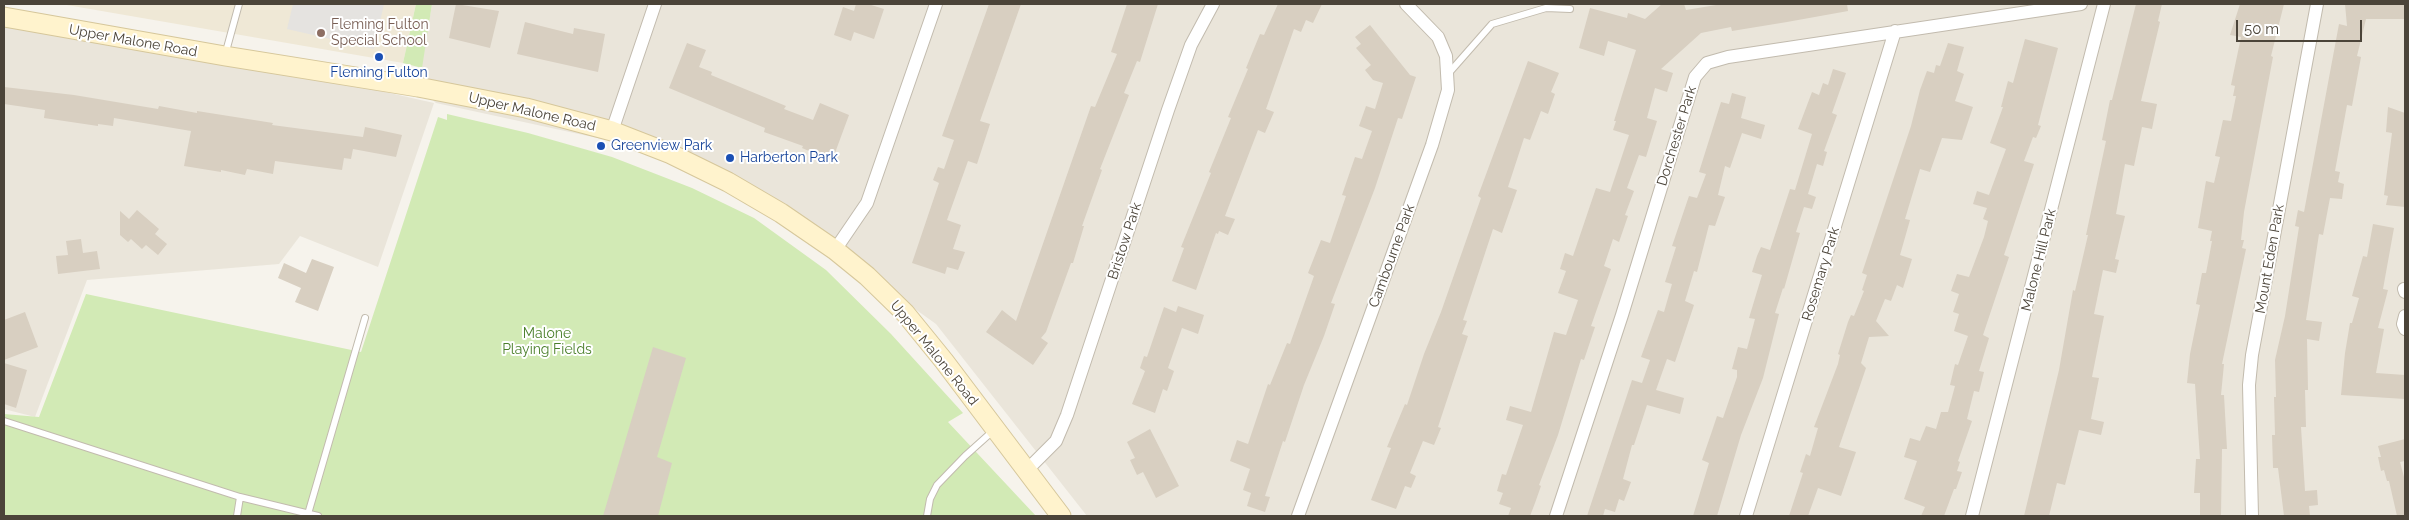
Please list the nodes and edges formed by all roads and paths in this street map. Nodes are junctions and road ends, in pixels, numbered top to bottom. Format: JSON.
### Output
{"nodes":[{"id":1,"x":239,"y":4,"type":"edge"},
{"id":2,"x":656,"y":4,"type":"edge"},
{"id":3,"x":936,"y":4,"type":"edge"},
{"id":4,"x":1212,"y":4,"type":"edge"},
{"id":5,"x":1406,"y":4,"type":"edge"},
{"id":6,"x":2081,"y":4,"type":"edge"},
{"id":7,"x":2104,"y":4,"type":"edge"},
{"id":8,"x":2317,"y":4,"type":"edge"},
{"id":9,"x":1570,"y":9,"type":"dead end"},
{"id":10,"x":4,"y":17,"type":"edge"},
{"id":11,"x":1895,"y":31,"type":"junction"},
{"id":12,"x":225,"y":56,"type":"junction"},
{"id":13,"x":1447,"y":75,"type":"junction"},
{"id":14,"x":612,"y":131,"type":"junction"},
{"id":15,"x":836,"y":250,"type":"junction"},
{"id":16,"x":2405,"y":316,"type":"edge"},
{"id":17,"x":365,"y":318,"type":"dead end"},
{"id":18,"x":2405,"y":328,"type":"edge"},
{"id":19,"x":4,"y":421,"type":"edge"},
{"id":20,"x":995,"y":429,"type":"junction"},
{"id":21,"x":1026,"y":471,"type":"junction"},
{"id":22,"x":240,"y":497,"type":"junction"},
{"id":23,"x":308,"y":514,"type":"junction"},
{"id":24,"x":237,"y":516,"type":"edge"},
{"id":25,"x":318,"y":516,"type":"edge"},
{"id":26,"x":927,"y":516,"type":"edge"},
{"id":27,"x":1061,"y":516,"type":"edge"},
{"id":28,"x":1298,"y":516,"type":"edge"},
{"id":29,"x":1556,"y":516,"type":"edge"},
{"id":30,"x":1746,"y":516,"type":"edge"},
{"id":31,"x":1972,"y":516,"type":"edge"},
{"id":32,"x":2252,"y":516,"type":"edge"}],
"edges":[{"from":1,"to":12,"type":"lane"},
{"from":2,"to":14,"type":"street"},
{"from":3,"to":15,"type":"street"},
{"from":4,"to":21,"type":"street","name":"Bristow Park"},
{"from":5,"to":13,"type":"street","name":"Cambourne Park"},
{"from":6,"to":11,"type":"street","name":"Dorchester Park"},
{"from":7,"to":31,"type":"street","name":"Malone Hill Park"},
{"from":8,"to":32,"type":"street","name":"Mount Eden Park"},
{"from":9,"to":13,"type":"lane"},
{"from":10,"to":12,"type":"main road","name":"Upper Malone Road"},
{"from":11,"to":29,"type":"street","name":"Dorchester Park"},
{"from":11,"to":30,"type":"street","name":"Rosemary Park"},
{"from":12,"to":14,"type":"main road","name":"Upper Malone Road"},
{"from":13,"to":28,"type":"street","name":"Cambourne Park"},
{"from":14,"to":15,"type":"main road","name":"Upper Malone Road"},
{"from":15,"to":20,"type":"main road","name":"Upper Malone Road"},
{"from":16,"to":18,"type":"street"},
{"from":17,"to":23,"type":"lane"},
{"from":19,"to":22,"type":"lane"},
{"from":20,"to":21,"type":"main road","name":"Upper Malone Road"},
{"from":20,"to":26,"type":"lane"},
{"from":21,"to":27,"type":"main road","name":"Upper Malone Road"},
{"from":22,"to":23,"type":"lane"},
{"from":22,"to":24,"type":"lane"},
{"from":23,"to":25,"type":"lane"}]}
